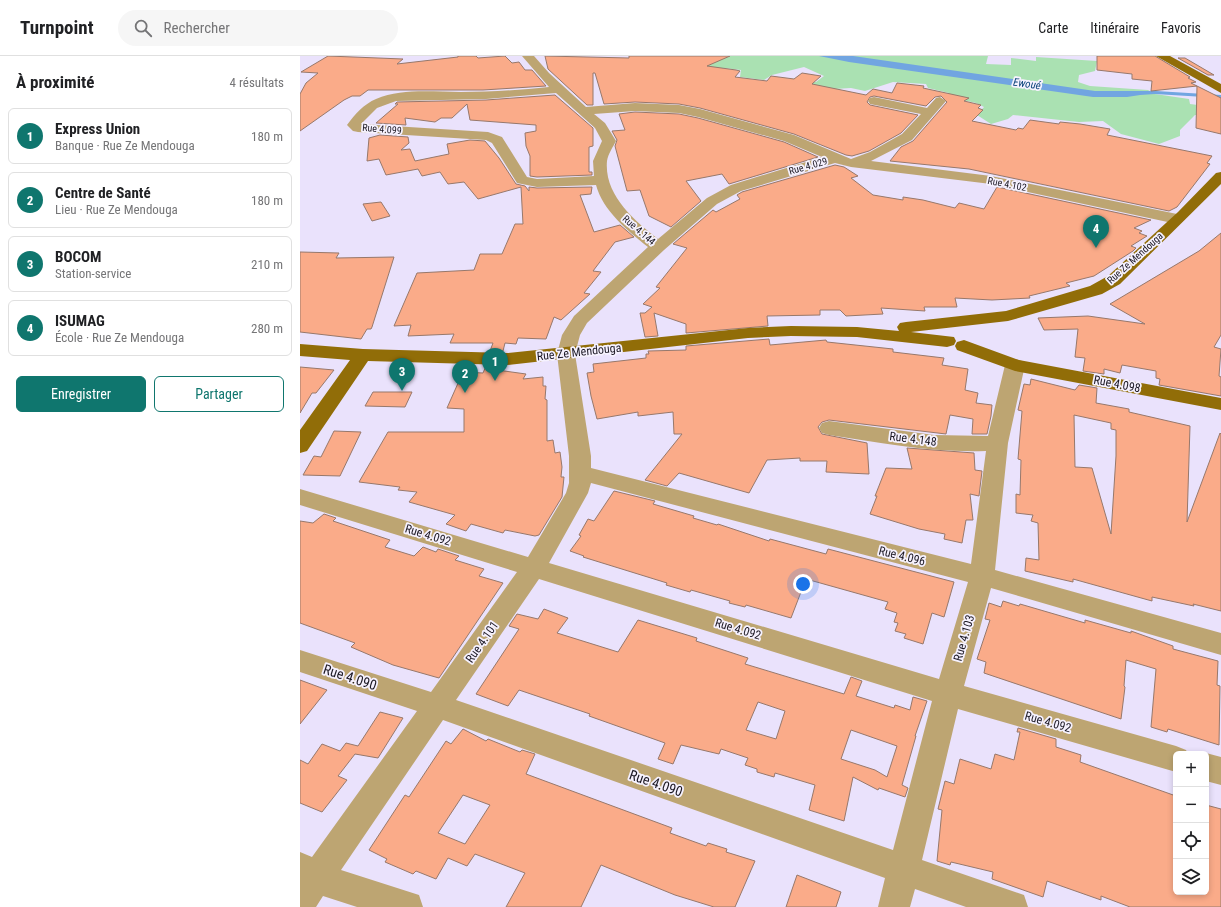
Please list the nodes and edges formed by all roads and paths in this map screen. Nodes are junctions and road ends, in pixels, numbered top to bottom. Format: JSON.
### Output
{"nodes":[{"id":1,"x":528,"y":56,"type":"edge"},
{"id":2,"x":1162,"y":56,"type":"edge"},
{"id":3,"x":560,"y":89,"type":"junction"},
{"id":4,"x":1221,"y":89,"type":"edge"},
{"id":5,"x":874,"y":101,"type":"dead end"},
{"id":6,"x":940,"y":101,"type":"dead end"},
{"id":7,"x":583,"y":111,"type":"junction"},
{"id":8,"x":929,"y":112,"type":"junction"},
{"id":9,"x":835,"y":158,"type":"junction"},
{"id":10,"x":851,"y":163,"type":"junction"},
{"id":11,"x":602,"y":180,"type":"junction"},
{"id":12,"x":1219,"y":180,"type":"edge"},
{"id":13,"x":1177,"y":219,"type":"junction"},
{"id":14,"x":658,"y":247,"type":"junction"},
{"id":15,"x":1008,"y":316,"type":"junction"},
{"id":16,"x":954,"y":323,"type":"junction"},
{"id":17,"x":857,"y":332,"type":"junction"},
{"id":18,"x":968,"y":342,"type":"junction"},
{"id":19,"x":300,"y":350,"type":"edge"},
{"id":20,"x":566,"y":354,"type":"junction"},
{"id":21,"x":363,"y":355,"type":"junction"},
{"id":22,"x":1014,"y":364,"type":"junction"},
{"id":23,"x":1221,"y":404,"type":"edge"},
{"id":24,"x":829,"y":428,"type":"dead end"},
{"id":25,"x":997,"y":442,"type":"junction"},
{"id":26,"x":300,"y":446,"type":"edge"},
{"id":27,"x":581,"y":473,"type":"junction"},
{"id":28,"x":300,"y":497,"type":"edge"},
{"id":29,"x":534,"y":567,"type":"junction"},
{"id":30,"x":982,"y":576,"type":"junction"},
{"id":31,"x":1221,"y":644,"type":"edge"},
{"id":32,"x":300,"y":661,"type":"edge"},
{"id":33,"x":948,"y":694,"type":"junction"},
{"id":34,"x":438,"y":706,"type":"junction"},
{"id":35,"x":1173,"y":758,"type":"edge"},
{"id":36,"x":1209,"y":768,"type":"edge"},
{"id":37,"x":1221,"y":771,"type":"edge"},
{"id":38,"x":903,"y":868,"type":"junction"},
{"id":39,"x":306,"y":883,"type":"edge"},
{"id":40,"x":407,"y":907,"type":"edge"},
{"id":41,"x":894,"y":907,"type":"edge"},
{"id":42,"x":1012,"y":907,"type":"edge"}],
"edges":[{"from":1,"to":3,"type":"street"},
{"from":2,"to":4,"type":"main road"},
{"from":3,"to":7,"type":"street"},
{"from":3,"to":11,"type":"street","name":"Rue 4.099"},
{"from":5,"to":8,"type":"street"},
{"from":6,"to":8,"type":"street"},
{"from":7,"to":9,"type":"street","name":"Rue 4.029"},
{"from":7,"to":11,"type":"street","name":"Rue 4.144"},
{"from":8,"to":10,"type":"street"},
{"from":9,"to":10,"type":"street","name":"Rue 4.102"},
{"from":9,"to":14,"type":"street","name":"Rue 4.029"},
{"from":10,"to":13,"type":"street","name":"Rue 4.102"},
{"from":11,"to":14,"type":"street","name":"Rue 4.144"},
{"from":12,"to":13,"type":"main road","name":"Rue Ze Mendouga"},
{"from":13,"to":15,"type":"main road","name":"Rue Ze Mendouga"},
{"from":14,"to":20,"type":"street","name":"Rue 4.029"},
{"from":15,"to":16,"type":"main road","name":"Rue Ze Mendouga"},
{"from":15,"to":18,"type":"main road","name":"Rue Ze Mendouga"},
{"from":16,"to":17,"type":"main road","name":"Rue Ze Mendouga"},
{"from":16,"to":18,"type":"main road"},
{"from":16,"to":18,"type":"main road"},
{"from":17,"to":18,"type":"main road","name":"Rue Ze Mendouga"},
{"from":17,"to":20,"type":"main road","name":"Rue Ze Mendouga"},
{"from":18,"to":22,"type":"main road","name":"Rue 4.098"},
{"from":19,"to":21,"type":"main road","name":"Rue Ze Mendouga"},
{"from":20,"to":21,"type":"main road","name":"Rue Ze Mendouga"},
{"from":20,"to":27,"type":"street","name":"Rue 4.101"},
{"from":21,"to":26,"type":"main road"},
{"from":22,"to":23,"type":"main road","name":"Rue 4.098"},
{"from":22,"to":25,"type":"street","name":"Rue 4.103"},
{"from":24,"to":25,"type":"street","name":"Rue 4.148"},
{"from":25,"to":30,"type":"street","name":"Rue 4.103"},
{"from":27,"to":29,"type":"street","name":"Rue 4.101"},
{"from":27,"to":30,"type":"street","name":"Rue 4.096"},
{"from":28,"to":29,"type":"street","name":"Rue 4.092"},
{"from":29,"to":33,"type":"street","name":"Rue 4.092"},
{"from":29,"to":34,"type":"street","name":"Rue 4.101"},
{"from":30,"to":31,"type":"street","name":"Rue 4.096"},
{"from":30,"to":33,"type":"street","name":"Rue 4.103"},
{"from":32,"to":34,"type":"street","name":"Rue 4.090"},
{"from":33,"to":35,"type":"street","name":"Rue 4.092"},
{"from":33,"to":38,"type":"street","name":"Rue 4.103"},
{"from":34,"to":38,"type":"street","name":"Rue 4.090"},
{"from":34,"to":39,"type":"street","name":"Rue 4.101"},
{"from":36,"to":37,"type":"street"},
{"from":38,"to":41,"type":"street","name":"Rue 4.103"},
{"from":38,"to":42,"type":"street","name":"Rue 4.090"},
{"from":39,"to":40,"type":"street"}]}
